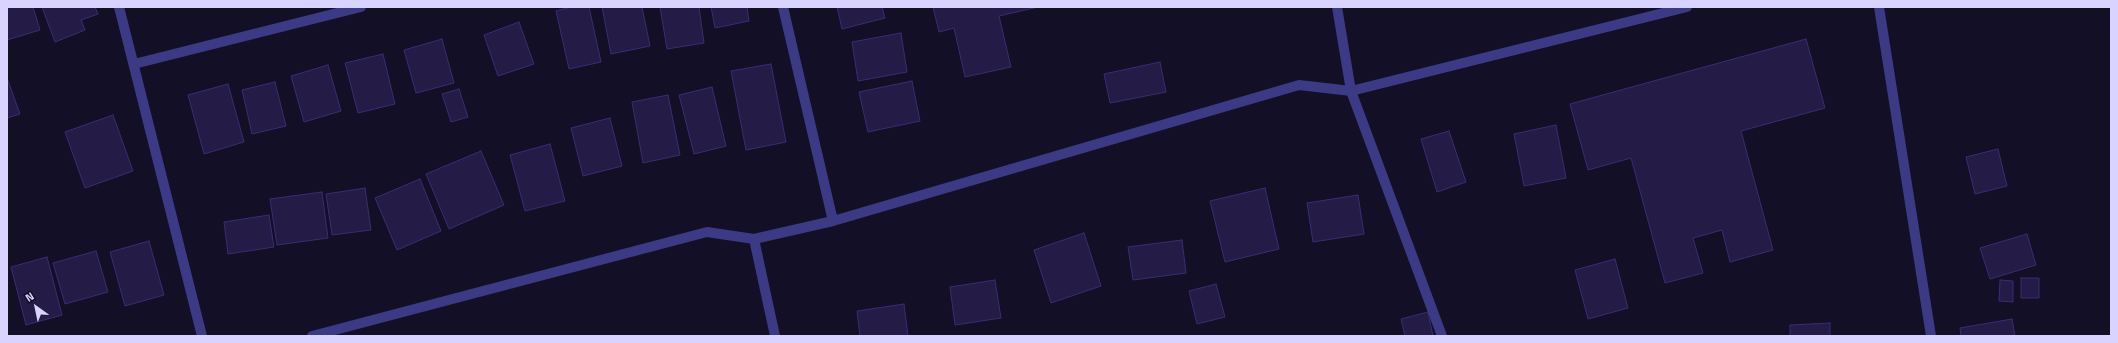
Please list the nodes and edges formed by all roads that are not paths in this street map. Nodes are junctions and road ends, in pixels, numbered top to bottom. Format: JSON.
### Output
{"nodes":[{"id":1,"x":120,"y":7,"type":"edge"},
{"id":2,"x":361,"y":7,"type":"edge"},
{"id":3,"x":783,"y":7,"type":"edge"},
{"id":4,"x":1337,"y":7,"type":"edge"},
{"id":5,"x":1687,"y":7,"type":"edge"},
{"id":6,"x":1879,"y":7,"type":"edge"},
{"id":7,"x":134,"y":64,"type":"junction"},
{"id":8,"x":1351,"y":91,"type":"junction"},
{"id":9,"x":833,"y":221,"type":"junction"},
{"id":10,"x":754,"y":239,"type":"junction"},
{"id":11,"x":202,"y":336,"type":"edge"},
{"id":12,"x":312,"y":336,"type":"edge"},
{"id":13,"x":775,"y":336,"type":"edge"},
{"id":14,"x":1442,"y":336,"type":"edge"},
{"id":15,"x":1931,"y":336,"type":"edge"}],
"edges":[{"from":1,"to":7,"type":"street"},
{"from":2,"to":7,"type":"street"},
{"from":3,"to":9,"type":"street"},
{"from":4,"to":8,"type":"street"},
{"from":5,"to":8,"type":"street"},
{"from":6,"to":15,"type":"street"},
{"from":7,"to":11,"type":"street"},
{"from":8,"to":9,"type":"street"},
{"from":8,"to":14,"type":"street"},
{"from":9,"to":10,"type":"street"},
{"from":10,"to":12,"type":"street"},
{"from":10,"to":13,"type":"street"}]}
